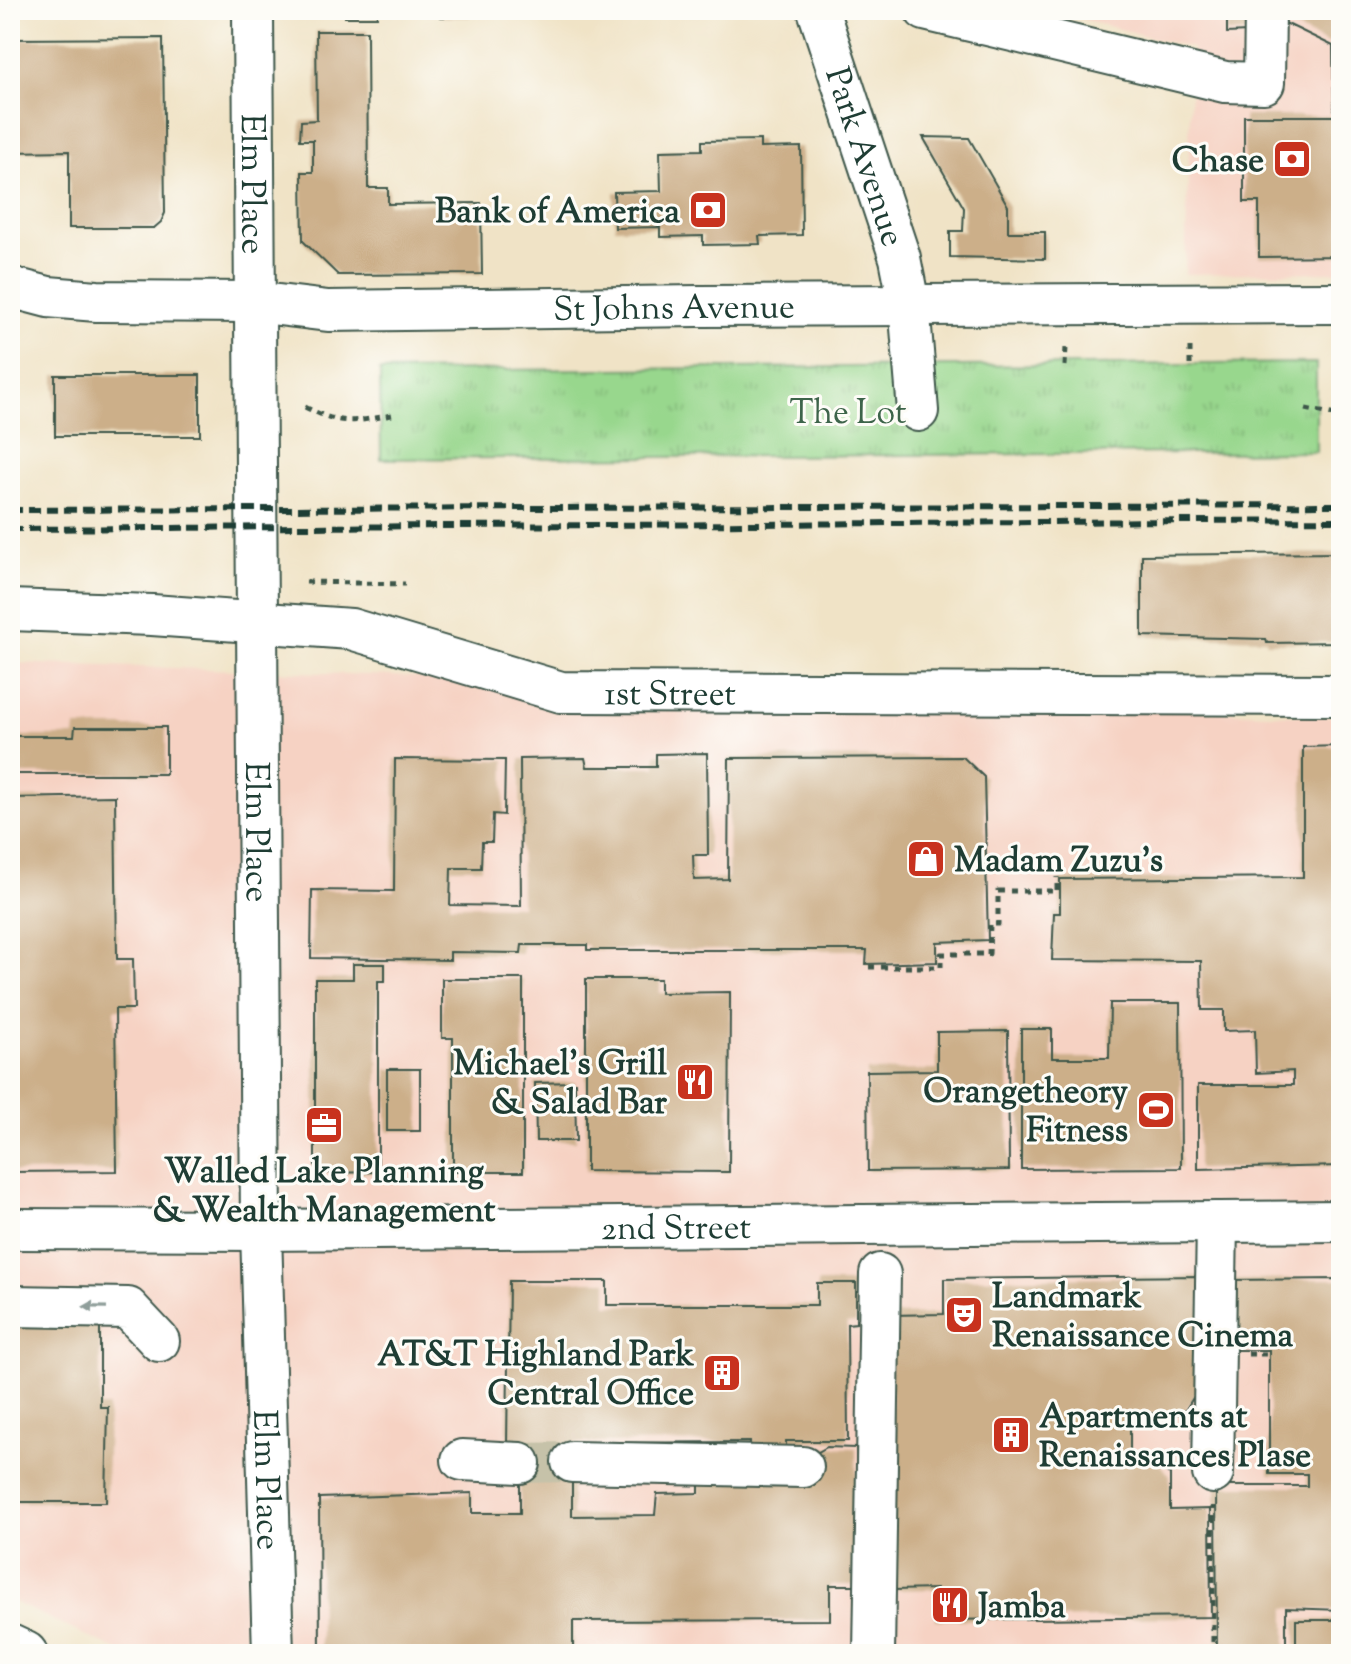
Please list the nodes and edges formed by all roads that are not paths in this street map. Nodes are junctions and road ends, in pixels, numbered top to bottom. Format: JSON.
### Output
{"nodes":[{"id":1,"x":253,"y":10,"type":"edge"},
{"id":2,"x":818,"y":10,"type":"edge"},
{"id":3,"x":925,"y":10,"type":"edge"},
{"id":4,"x":1265,"y":10,"type":"edge"},
{"id":5,"x":10,"y":287,"type":"edge"},
{"id":6,"x":254,"y":302,"type":"junction"},
{"id":7,"x":1341,"y":303,"type":"edge"},
{"id":8,"x":909,"y":304,"type":"junction"},
{"id":9,"x":918,"y":411,"type":"dead end"},
{"id":10,"x":10,"y":610,"type":"edge"},
{"id":11,"x":258,"y":621,"type":"junction"},
{"id":12,"x":1341,"y":695,"type":"edge"},
{"id":13,"x":1341,"y":1221,"type":"edge"},
{"id":14,"x":1217,"y":1222,"type":"junction"},
{"id":15,"x":10,"y":1229,"type":"edge"},
{"id":16,"x":261,"y":1230,"type":"junction"},
{"id":17,"x":880,"y":1274,"type":"dead end"},
{"id":18,"x":10,"y":1306,"type":"edge"},
{"id":19,"x":159,"y":1341,"type":"dead end"},
{"id":20,"x":462,"y":1460,"type":"dead end"},
{"id":21,"x":572,"y":1462,"type":"tunnel mouth"},
{"id":22,"x":520,"y":1463,"type":"tunnel mouth"},
{"id":23,"x":803,"y":1467,"type":"dead end"},
{"id":24,"x":1213,"y":1473,"type":"road end"},
{"id":25,"x":273,"y":1654,"type":"edge"},
{"id":26,"x":874,"y":1654,"type":"edge"}],
"edges":[{"from":1,"to":6,"type":"street","name":"Elm Place"},
{"from":2,"to":8,"type":"street","name":"Park Avenue"},
{"from":3,"to":4,"type":"street"},
{"from":5,"to":6,"type":"street","name":"St Johns Avenue"},
{"from":6,"to":8,"type":"street","name":"St Johns Avenue"},
{"from":6,"to":11,"type":"street","name":"Elm Place"},
{"from":7,"to":8,"type":"street","name":"St Johns Avenue"},
{"from":8,"to":9,"type":"street","name":"Park Avenue"},
{"from":10,"to":11,"type":"street","name":"1st Street"},
{"from":11,"to":12,"type":"street","name":"1st Street"},
{"from":11,"to":16,"type":"street","name":"Elm Place"},
{"from":13,"to":14,"type":"street","name":"2nd Street"},
{"from":14,"to":16,"type":"street","name":"2nd Street"},
{"from":14,"to":24,"type":"street"},
{"from":15,"to":16,"type":"street","name":"2nd Street"},
{"from":16,"to":25,"type":"street","name":"Elm Place"},
{"from":17,"to":26,"type":"street"},
{"from":19,"to":18,"type":"street","one_way":true},
{"from":20,"to":22,"type":"street"},
{"from":21,"to":23,"type":"street"}]}
